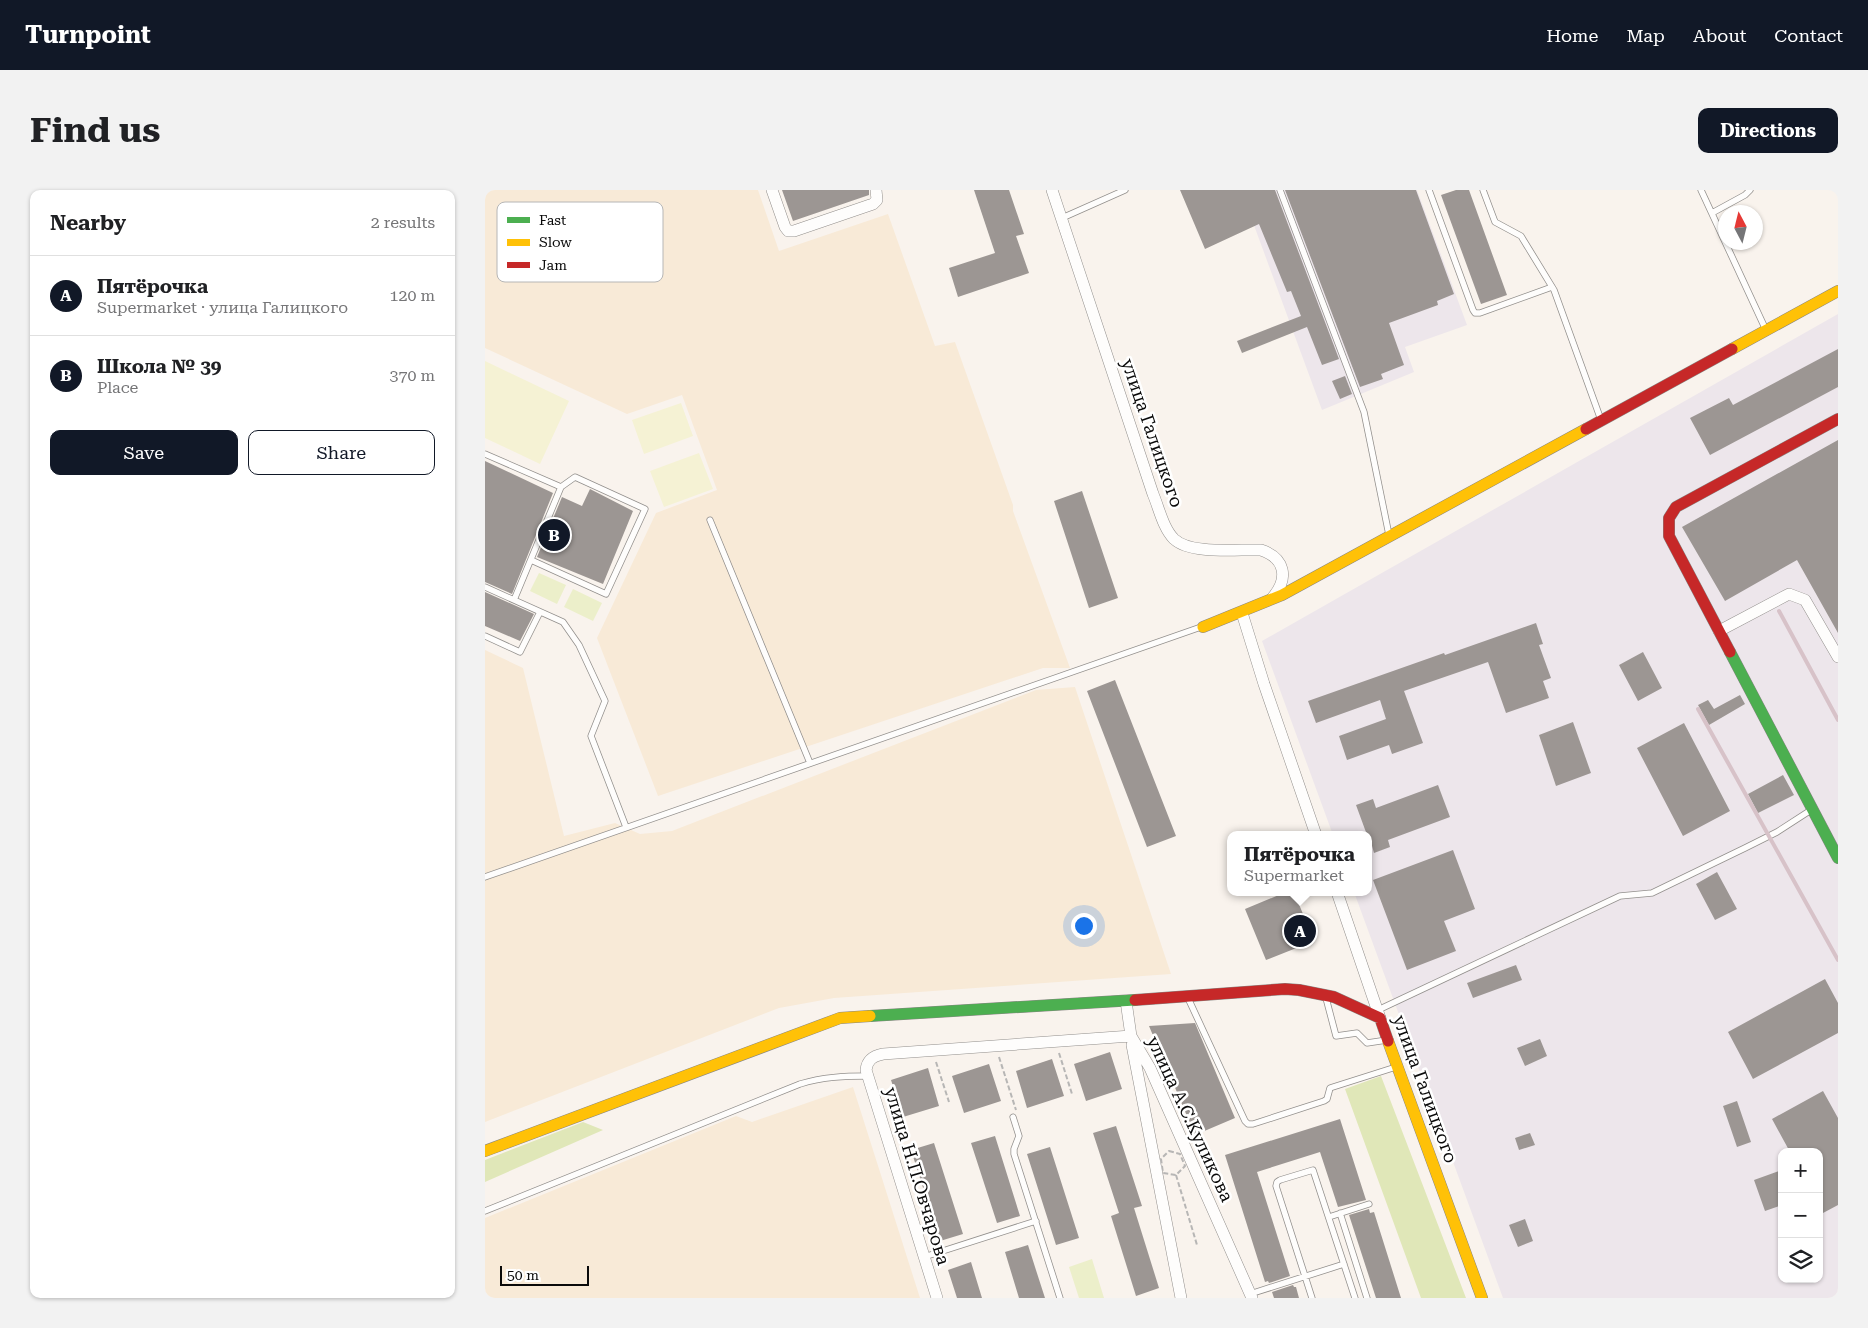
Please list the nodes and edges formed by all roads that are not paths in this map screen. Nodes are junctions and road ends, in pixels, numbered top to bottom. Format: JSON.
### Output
{"nodes":[{"id":1,"x":772,"y":190,"type":"edge"},
{"id":2,"x":875,"y":190,"type":"edge"},
{"id":3,"x":1052,"y":190,"type":"edge"},
{"id":4,"x":1125,"y":190,"type":"edge"},
{"id":5,"x":1280,"y":190,"type":"edge"},
{"id":6,"x":1429,"y":190,"type":"edge"},
{"id":7,"x":1483,"y":190,"type":"edge"},
{"id":8,"x":1701,"y":190,"type":"edge"},
{"id":9,"x":1750,"y":190,"type":"edge"},
{"id":10,"x":1712,"y":213,"type":"junction"},
{"id":11,"x":1061,"y":218,"type":"junction"},
{"id":12,"x":1552,"y":287,"type":"junction"},
{"id":13,"x":1838,"y":291,"type":"edge"},
{"id":14,"x":1766,"y":330,"type":"junction"},
{"id":15,"x":1838,"y":419,"type":"edge"},
{"id":16,"x":1601,"y":420,"type":"junction"},
{"id":17,"x":485,"y":456,"type":"edge"},
{"id":18,"x":561,"y":488,"type":"junction"},
{"id":19,"x":710,"y":520,"type":"dead end"},
{"id":20,"x":1389,"y":536,"type":"junction"},
{"id":21,"x":531,"y":560,"type":"junction"},
{"id":22,"x":485,"y":587,"type":"edge"},
{"id":23,"x":514,"y":600,"type":"junction"},
{"id":24,"x":1271,"y":600,"type":"junction"},
{"id":25,"x":540,"y":612,"type":"junction"},
{"id":26,"x":1242,"y":613,"type":"junction"},
{"id":27,"x":1203,"y":627,"type":"joint"},
{"id":28,"x":1719,"y":631,"type":"junction"},
{"id":29,"x":485,"y":636,"type":"edge"},
{"id":30,"x":1838,"y":657,"type":"edge"},
{"id":31,"x":809,"y":763,"type":"junction"},
{"id":32,"x":1812,"y":809,"type":"junction"},
{"id":33,"x":626,"y":827,"type":"junction"},
{"id":34,"x":1315,"y":831,"type":"edge"},
{"id":35,"x":1838,"y":858,"type":"edge"},
{"id":36,"x":485,"y":877,"type":"edge"},
{"id":37,"x":1338,"y":896,"type":"edge"},
{"id":38,"x":1325,"y":994,"type":"junction"},
{"id":39,"x":1187,"y":996,"type":"junction"},
{"id":40,"x":1126,"y":1001,"type":"junction"},
{"id":41,"x":1379,"y":1014,"type":"junction"},
{"id":42,"x":1131,"y":1036,"type":"junction"},
{"id":43,"x":1388,"y":1040,"type":"junction"},
{"id":44,"x":1397,"y":1066,"type":"junction"},
{"id":45,"x":867,"y":1070,"type":"junction"},
{"id":46,"x":1013,"y":1117,"type":"road end"},
{"id":47,"x":485,"y":1150,"type":"edge"},
{"id":48,"x":1369,"y":1204,"type":"dead end"},
{"id":49,"x":485,"y":1211,"type":"edge"},
{"id":50,"x":1340,"y":1213,"type":"junction"},
{"id":51,"x":1329,"y":1217,"type":"junction"},
{"id":52,"x":1036,"y":1221,"type":"junction"},
{"id":53,"x":924,"y":1257,"type":"junction"},
{"id":54,"x":1344,"y":1264,"type":"junction"},
{"id":55,"x":1305,"y":1276,"type":"junction"},
{"id":56,"x":1251,"y":1296,"type":"edge"},
{"id":57,"x":937,"y":1298,"type":"edge"},
{"id":58,"x":1060,"y":1298,"type":"edge"},
{"id":59,"x":1181,"y":1298,"type":"edge"},
{"id":60,"x":1312,"y":1298,"type":"edge"},
{"id":61,"x":1355,"y":1298,"type":"edge"},
{"id":62,"x":1367,"y":1298,"type":"edge"},
{"id":63,"x":1482,"y":1298,"type":"edge"}],
"edges":[{"from":1,"to":2,"type":"street"},
{"from":3,"to":11,"type":"street","name":"улица Галицкого"},
{"from":4,"to":11,"type":"lane"},
{"from":5,"to":20,"type":"lane"},
{"from":6,"to":12,"type":"lane"},
{"from":7,"to":12,"type":"lane"},
{"from":8,"to":10,"type":"lane"},
{"from":9,"to":10,"type":"lane"},
{"from":10,"to":14,"type":"lane"},
{"from":11,"to":24,"type":"street","name":"улица Галицкого"},
{"from":12,"to":16,"type":"lane"},
{"from":13,"to":14,"type":"street"},
{"from":14,"to":16,"type":"street"},
{"from":15,"to":28,"type":"street"},
{"from":16,"to":20,"type":"street"},
{"from":17,"to":18,"type":"lane"},
{"from":18,"to":21,"type":"lane"},
{"from":18,"to":21,"type":"lane"},
{"from":19,"to":31,"type":"lane"},
{"from":20,"to":24,"type":"street"},
{"from":21,"to":23,"type":"lane"},
{"from":22,"to":23,"type":"lane"},
{"from":23,"to":25,"type":"lane"},
{"from":24,"to":26,"type":"street"},
{"from":25,"to":29,"type":"lane"},
{"from":25,"to":33,"type":"lane"},
{"from":26,"to":27,"type":"street"},
{"from":26,"to":34,"type":"street"},
{"from":27,"to":31,"type":"lane"},
{"from":28,"to":30,"type":"street"},
{"from":28,"to":32,"type":"street"},
{"from":31,"to":33,"type":"lane"},
{"from":32,"to":35,"type":"street"},
{"from":32,"to":41,"type":"lane"},
{"from":33,"to":36,"type":"lane"},
{"from":37,"to":41,"type":"street","name":"улица Галицкого"},
{"from":38,"to":39,"type":"street"},
{"from":38,"to":41,"type":"street"},
{"from":38,"to":43,"type":"lane"},
{"from":39,"to":40,"type":"street"},
{"from":39,"to":44,"type":"lane"},
{"from":40,"to":42,"type":"street"},
{"from":40,"to":47,"type":"street"},
{"from":41,"to":43,"type":"street","name":"улица Галицкого"},
{"from":42,"to":45,"type":"street"},
{"from":42,"to":56,"type":"street","name":"улица А.С.Куликова"},
{"from":42,"to":59,"type":"street","name":"улица А.С.Куликова"},
{"from":43,"to":44,"type":"street","name":"улица Галицкого"},
{"from":44,"to":63,"type":"street","name":"улица Галицкого"},
{"from":45,"to":49,"type":"lane"},
{"from":45,"to":53,"type":"street","name":"улица Н.П.Овчарова"},
{"from":46,"to":52,"type":"lane"},
{"from":48,"to":50,"type":"lane"},
{"from":50,"to":51,"type":"lane"},
{"from":50,"to":62,"type":"lane"},
{"from":51,"to":54,"type":"lane"},
{"from":51,"to":55,"type":"lane"},
{"from":52,"to":53,"type":"lane"},
{"from":52,"to":58,"type":"lane"},
{"from":53,"to":57,"type":"street","name":"улица Н.П.Овчарова"},
{"from":54,"to":55,"type":"lane"},
{"from":54,"to":61,"type":"lane"},
{"from":55,"to":56,"type":"lane"},
{"from":55,"to":60,"type":"lane"}]}
